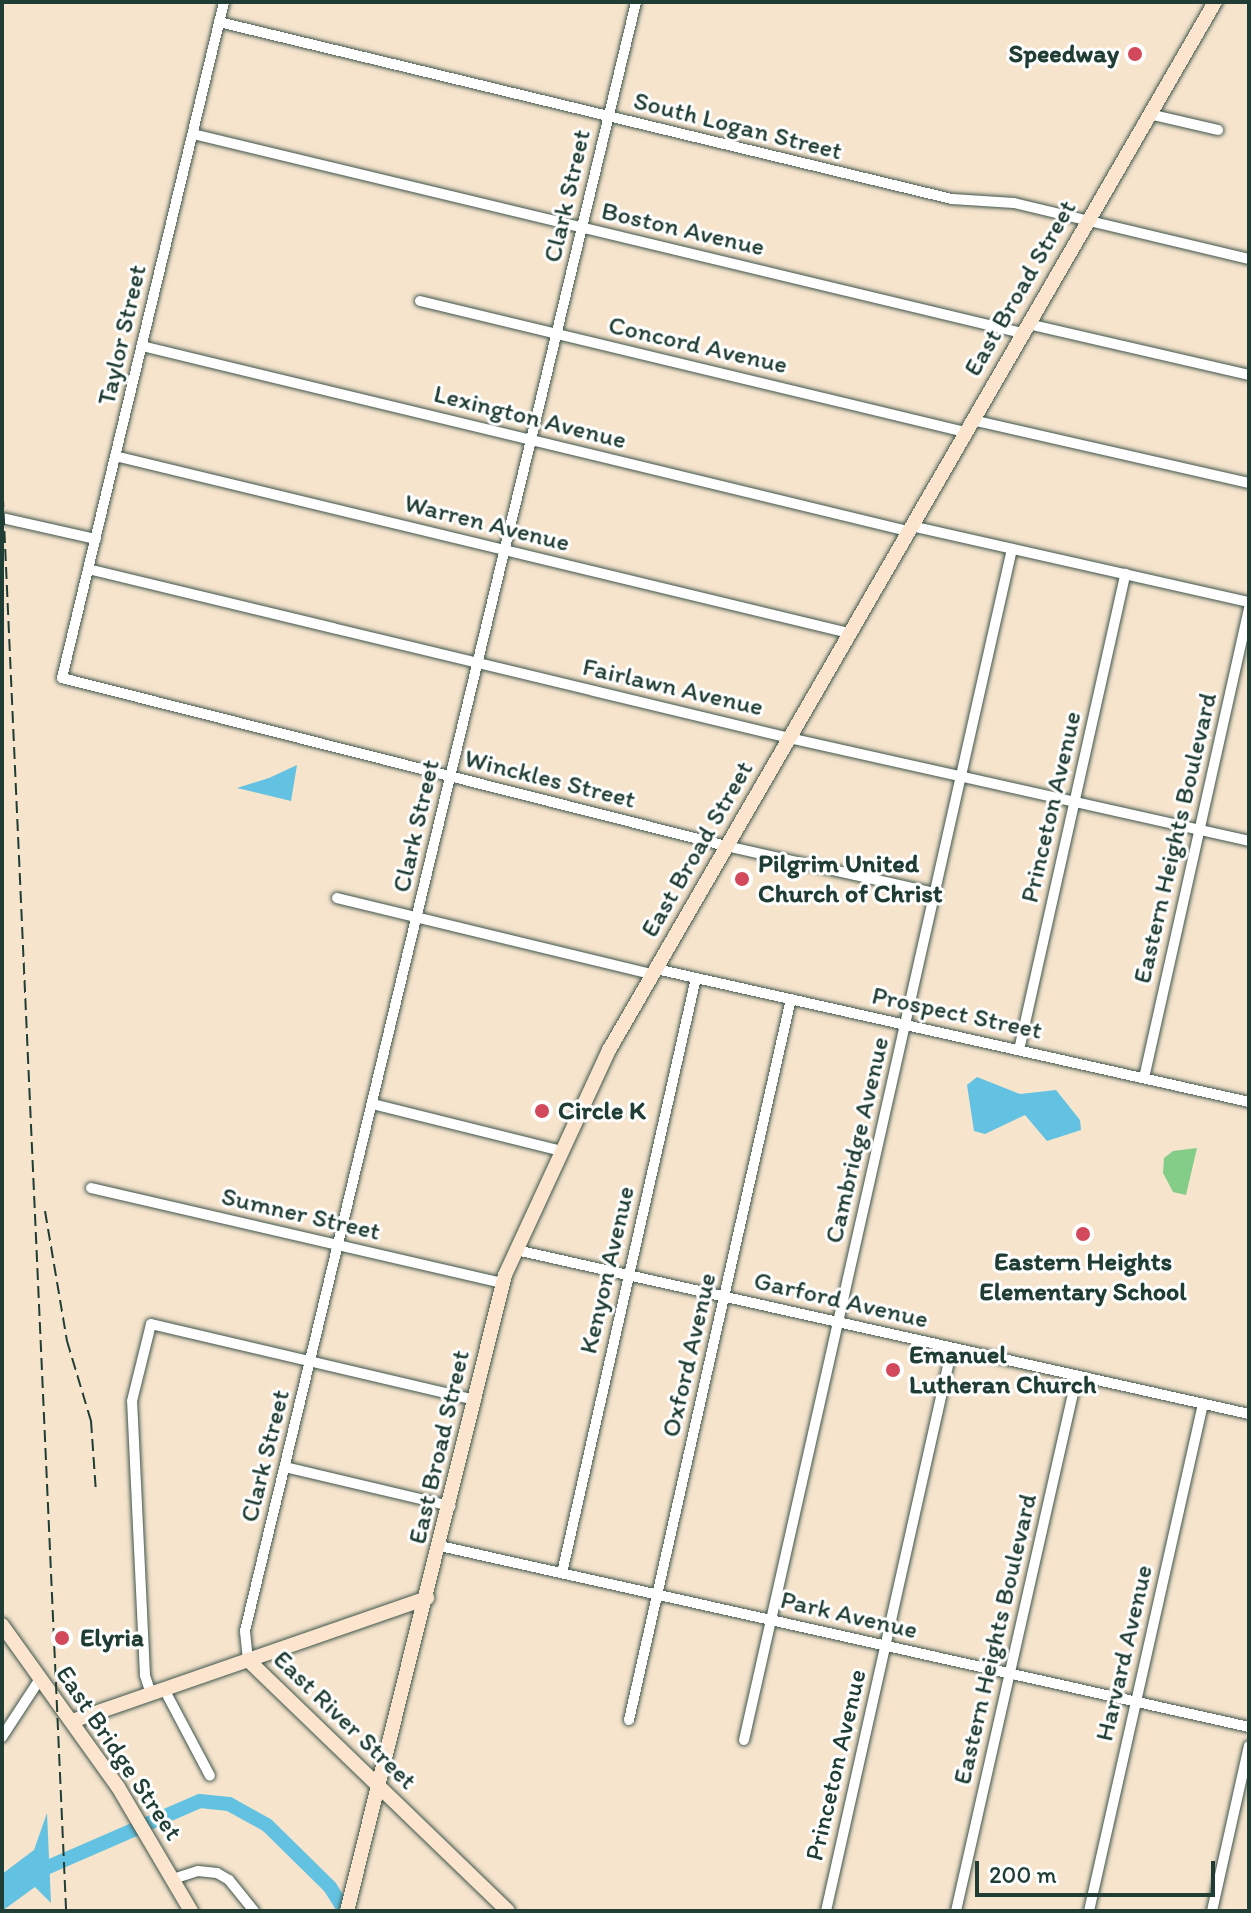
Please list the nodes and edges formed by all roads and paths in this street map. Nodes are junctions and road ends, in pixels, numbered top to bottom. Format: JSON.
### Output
{"nodes":[{"id":1,"x":224,"y":2,"type":"edge"},
{"id":2,"x":636,"y":2,"type":"edge"},
{"id":3,"x":1215,"y":2,"type":"edge"},
{"id":4,"x":219,"y":22,"type":"junction"},
{"id":5,"x":1149,"y":114,"type":"junction"},
{"id":6,"x":608,"y":117,"type":"junction"},
{"id":7,"x":1218,"y":130,"type":"dead end"},
{"id":8,"x":193,"y":134,"type":"junction"},
{"id":9,"x":1086,"y":222,"type":"junction"},
{"id":10,"x":582,"y":227,"type":"junction"},
{"id":11,"x":1249,"y":259,"type":"edge"},
{"id":12,"x":420,"y":301,"type":"dead end"},
{"id":13,"x":1025,"y":329,"type":"junction"},
{"id":14,"x":557,"y":334,"type":"junction"},
{"id":15,"x":142,"y":346,"type":"junction"},
{"id":16,"x":1249,"y":375,"type":"edge"},
{"id":17,"x":968,"y":426,"type":"junction"},
{"id":18,"x":531,"y":440,"type":"junction"},
{"id":19,"x":115,"y":456,"type":"junction"},
{"id":20,"x":1249,"y":483,"type":"edge"},
{"id":21,"x":2,"y":518,"type":"edge"},
{"id":22,"x":910,"y":528,"type":"junction"},
{"id":23,"x":96,"y":539,"type":"junction"},
{"id":24,"x":1012,"y":549,"type":"junction"},
{"id":25,"x":505,"y":550,"type":"junction"},
{"id":26,"x":88,"y":569,"type":"junction"},
{"id":27,"x":1125,"y":574,"type":"junction"},
{"id":28,"x":1249,"y":605,"type":"edge"},
{"id":29,"x":849,"y":633,"type":"junction"},
{"id":30,"x":478,"y":663,"type":"junction"},
{"id":31,"x":62,"y":678,"type":"joint"},
{"id":32,"x":789,"y":738,"type":"junction"},
{"id":33,"x":451,"y":776,"type":"junction"},
{"id":34,"x":961,"y":776,"type":"junction"},
{"id":35,"x":1075,"y":802,"type":"junction"},
{"id":36,"x":1199,"y":829,"type":"junction"},
{"id":37,"x":1249,"y":841,"type":"edge"},
{"id":38,"x":726,"y":846,"type":"junction"},
{"id":39,"x":935,"y":893,"type":"junction"},
{"id":40,"x":337,"y":898,"type":"dead end"},
{"id":41,"x":417,"y":917,"type":"junction"},
{"id":42,"x":654,"y":972,"type":"junction"},
{"id":43,"x":696,"y":978,"type":"junction"},
{"id":44,"x":791,"y":999,"type":"junction"},
{"id":45,"x":905,"y":1025,"type":"junction"},
{"id":46,"x":1019,"y":1050,"type":"junction"},
{"id":47,"x":1144,"y":1078,"type":"junction"},
{"id":48,"x":1249,"y":1102,"type":"edge"},
{"id":49,"x":373,"y":1104,"type":"junction"},
{"id":50,"x":561,"y":1151,"type":"junction"},
{"id":51,"x":91,"y":1188,"type":"dead end"},
{"id":52,"x":339,"y":1246,"type":"junction"},
{"id":53,"x":516,"y":1250,"type":"junction"},
{"id":54,"x":629,"y":1275,"type":"junction"},
{"id":55,"x":502,"y":1283,"type":"junction"},
{"id":56,"x":725,"y":1297,"type":"junction"},
{"id":57,"x":838,"y":1322,"type":"junction"},
{"id":58,"x":952,"y":1348,"type":"junction"},
{"id":59,"x":311,"y":1360,"type":"junction"},
{"id":60,"x":1077,"y":1376,"type":"junction"},
{"id":61,"x":475,"y":1400,"type":"junction"},
{"id":62,"x":1203,"y":1404,"type":"junction"},
{"id":63,"x":1249,"y":1414,"type":"edge"},
{"id":64,"x":285,"y":1467,"type":"junction"},
{"id":65,"x":450,"y":1506,"type":"junction"},
{"id":66,"x":440,"y":1546,"type":"junction"},
{"id":67,"x":562,"y":1573,"type":"junction"},
{"id":68,"x":658,"y":1594,"type":"junction"},
{"id":69,"x":427,"y":1598,"type":"junction"},
{"id":70,"x":771,"y":1620,"type":"junction"},
{"id":71,"x":2,"y":1625,"type":"edge"},
{"id":72,"x":885,"y":1646,"type":"junction"},
{"id":73,"x":248,"y":1660,"type":"junction"},
{"id":74,"x":1010,"y":1674,"type":"junction"},
{"id":75,"x":40,"y":1679,"type":"junction"},
{"id":76,"x":158,"y":1691,"type":"junction"},
{"id":77,"x":1136,"y":1702,"type":"junction"},
{"id":78,"x":629,"y":1720,"type":"dead end"},
{"id":79,"x":72,"y":1721,"type":"junction"},
{"id":80,"x":1249,"y":1727,"type":"edge"},
{"id":81,"x":2,"y":1737,"type":"edge"},
{"id":82,"x":744,"y":1740,"type":"dead end"},
{"id":83,"x":1249,"y":1746,"type":"edge"},
{"id":84,"x":210,"y":1776,"type":"dead end"},
{"id":85,"x":379,"y":1787,"type":"junction"},
{"id":86,"x":173,"y":1879,"type":"junction"},
{"id":87,"x":191,"y":1911,"type":"edge"},
{"id":88,"x":254,"y":1911,"type":"edge"},
{"id":89,"x":347,"y":1911,"type":"edge"},
{"id":90,"x":508,"y":1911,"type":"edge"},
{"id":91,"x":826,"y":1911,"type":"edge"},
{"id":92,"x":956,"y":1911,"type":"edge"},
{"id":93,"x":1089,"y":1911,"type":"edge"},
{"id":94,"x":1212,"y":1911,"type":"edge"}],
"edges":[{"from":1,"to":4,"type":"street","name":"Taylor Street"},
{"from":2,"to":6,"type":"street","name":"Clark Street"},
{"from":3,"to":5,"type":"street","name":"East Broad Street"},
{"from":4,"to":6,"type":"street","name":"South Logan Street"},
{"from":4,"to":8,"type":"street","name":"Taylor Street"},
{"from":5,"to":7,"type":"street"},
{"from":5,"to":9,"type":"street","name":"East Broad Street"},
{"from":6,"to":9,"type":"street","name":"South Logan Street"},
{"from":6,"to":10,"type":"street","name":"Clark Street"},
{"from":8,"to":10,"type":"street","name":"Boston Avenue"},
{"from":8,"to":15,"type":"street","name":"Taylor Street"},
{"from":9,"to":11,"type":"street","name":"South Logan Street"},
{"from":9,"to":13,"type":"street","name":"East Broad Street"},
{"from":10,"to":13,"type":"street","name":"Boston Avenue"},
{"from":10,"to":14,"type":"street","name":"Clark Street"},
{"from":12,"to":14,"type":"street","name":"Concord Avenue"},
{"from":13,"to":16,"type":"street","name":"Boston Avenue"},
{"from":13,"to":17,"type":"street","name":"East Broad Street"},
{"from":14,"to":17,"type":"street","name":"Concord Avenue"},
{"from":14,"to":18,"type":"street","name":"Clark Street"},
{"from":15,"to":18,"type":"street","name":"Lexington Avenue"},
{"from":15,"to":19,"type":"street","name":"Taylor Street"},
{"from":17,"to":20,"type":"street","name":"Concord Avenue"},
{"from":17,"to":22,"type":"street","name":"East Broad Street"},
{"from":18,"to":22,"type":"street","name":"Lexington Avenue"},
{"from":18,"to":25,"type":"street","name":"Clark Street"},
{"from":19,"to":23,"type":"street","name":"Taylor Street"},
{"from":19,"to":25,"type":"street","name":"Warren Avenue"},
{"from":21,"to":23,"type":"street"},
{"from":22,"to":24,"type":"street","name":"Lexington Avenue"},
{"from":22,"to":29,"type":"street","name":"East Broad Street"},
{"from":23,"to":26,"type":"street","name":"Taylor Street"},
{"from":24,"to":27,"type":"street","name":"Lexington Avenue"},
{"from":24,"to":34,"type":"street","name":"Cambridge Avenue"},
{"from":25,"to":29,"type":"street","name":"Warren Avenue"},
{"from":25,"to":30,"type":"street","name":"Clark Street"},
{"from":26,"to":30,"type":"street","name":"Fairlawn Avenue"},
{"from":26,"to":31,"type":"street","name":"Taylor Street"},
{"from":27,"to":28,"type":"street","name":"Lexington Avenue"},
{"from":27,"to":35,"type":"street","name":"Princeton Avenue"},
{"from":28,"to":36,"type":"street","name":"Eastern Heights Boulevard"},
{"from":29,"to":32,"type":"street","name":"East Broad Street"},
{"from":30,"to":32,"type":"street","name":"Fairlawn Avenue"},
{"from":30,"to":33,"type":"street","name":"Clark Street"},
{"from":31,"to":33,"type":"street","name":"Winckles Street"},
{"from":32,"to":34,"type":"street","name":"Fairlawn Avenue"},
{"from":32,"to":38,"type":"street","name":"East Broad Street"},
{"from":33,"to":38,"type":"street","name":"Winckles Street"},
{"from":33,"to":41,"type":"street","name":"Clark Street"},
{"from":34,"to":35,"type":"street","name":"Fairlawn Avenue"},
{"from":34,"to":39,"type":"street","name":"Cambridge Avenue"},
{"from":35,"to":36,"type":"street","name":"Fairlawn Avenue"},
{"from":35,"to":46,"type":"street","name":"Princeton Avenue"},
{"from":36,"to":37,"type":"street","name":"Fairlawn Avenue"},
{"from":36,"to":47,"type":"street","name":"Eastern Heights Boulevard"},
{"from":38,"to":39,"type":"street","name":"Winckles Street"},
{"from":38,"to":42,"type":"street","name":"East Broad Street"},
{"from":39,"to":45,"type":"street","name":"Cambridge Avenue"},
{"from":40,"to":41,"type":"street","name":"Prospect Street"},
{"from":41,"to":42,"type":"street","name":"Prospect Street"},
{"from":41,"to":49,"type":"street","name":"Clark Street"},
{"from":42,"to":43,"type":"street","name":"Prospect Street"},
{"from":42,"to":50,"type":"street","name":"East Broad Street"},
{"from":43,"to":44,"type":"street","name":"Prospect Street"},
{"from":43,"to":54,"type":"street","name":"Kenyon Avenue"},
{"from":44,"to":45,"type":"street","name":"Prospect Street"},
{"from":44,"to":56,"type":"street","name":"Oxford Avenue"},
{"from":45,"to":46,"type":"street","name":"Prospect Street"},
{"from":45,"to":57,"type":"street","name":"Cambridge Avenue"},
{"from":46,"to":47,"type":"street","name":"Prospect Street"},
{"from":47,"to":48,"type":"street","name":"Prospect Street"},
{"from":49,"to":50,"type":"street"},
{"from":49,"to":52,"type":"street","name":"Clark Street"},
{"from":50,"to":53,"type":"street","name":"East Broad Street"},
{"from":51,"to":52,"type":"street","name":"Sumner Street"},
{"from":52,"to":55,"type":"street","name":"Sumner Street"},
{"from":52,"to":59,"type":"street","name":"Clark Street"},
{"from":53,"to":54,"type":"street","name":"Garford Avenue"},
{"from":53,"to":55,"type":"street","name":"East Broad Street"},
{"from":54,"to":56,"type":"street","name":"Garford Avenue"},
{"from":54,"to":67,"type":"street","name":"Kenyon Avenue"},
{"from":55,"to":61,"type":"street","name":"East Broad Street"},
{"from":56,"to":57,"type":"street","name":"Garford Avenue"},
{"from":56,"to":68,"type":"street","name":"Oxford Avenue"},
{"from":57,"to":58,"type":"street","name":"Garford Avenue"},
{"from":57,"to":70,"type":"street","name":"Cambridge Avenue"},
{"from":58,"to":60,"type":"street","name":"Garford Avenue"},
{"from":58,"to":72,"type":"street","name":"Princeton Avenue"},
{"from":59,"to":61,"type":"street"},
{"from":59,"to":64,"type":"street","name":"Clark Street"},
{"from":59,"to":76,"type":"street"},
{"from":60,"to":62,"type":"street","name":"Garford Avenue"},
{"from":60,"to":74,"type":"street","name":"Eastern Heights Boulevard"},
{"from":61,"to":65,"type":"street","name":"East Broad Street"},
{"from":62,"to":63,"type":"street","name":"Garford Avenue"},
{"from":62,"to":77,"type":"street","name":"Harvard Avenue"},
{"from":64,"to":65,"type":"street"},
{"from":64,"to":73,"type":"street","name":"Clark Street"},
{"from":65,"to":66,"type":"street","name":"East Broad Street"},
{"from":66,"to":67,"type":"street","name":"Park Avenue"},
{"from":66,"to":69,"type":"street","name":"East Broad Street"},
{"from":67,"to":68,"type":"street","name":"Park Avenue"},
{"from":68,"to":70,"type":"street","name":"Park Avenue"},
{"from":68,"to":78,"type":"street","name":"Oxford Avenue"},
{"from":69,"to":73,"type":"street"},
{"from":69,"to":85,"type":"street","name":"East Broad Street"},
{"from":70,"to":72,"type":"street","name":"Park Avenue"},
{"from":70,"to":82,"type":"street","name":"Cambridge Avenue"},
{"from":71,"to":75,"type":"street","name":"East Bridge Street"},
{"from":72,"to":74,"type":"street","name":"Park Avenue"},
{"from":72,"to":91,"type":"street","name":"Princeton Avenue"},
{"from":73,"to":76,"type":"street","name":"East River Street"},
{"from":73,"to":85,"type":"street","name":"East River Street"},
{"from":74,"to":77,"type":"street","name":"Park Avenue"},
{"from":74,"to":92,"type":"street","name":"Eastern Heights Boulevard"},
{"from":75,"to":79,"type":"street","name":"East Bridge Street"},
{"from":75,"to":81,"type":"street"},
{"from":76,"to":79,"type":"street","name":"East River Street"},
{"from":76,"to":84,"type":"street"},
{"from":77,"to":80,"type":"street","name":"Park Avenue"},
{"from":77,"to":93,"type":"street","name":"Harvard Avenue"},
{"from":79,"to":86,"type":"street","name":"East Bridge Street"},
{"from":83,"to":94,"type":"street"},
{"from":85,"to":89,"type":"street","name":"East Broad Street"},
{"from":85,"to":90,"type":"street","name":"East River Street"},
{"from":86,"to":87,"type":"street","name":"East Bridge Street"},
{"from":86,"to":88,"type":"street"}]}
